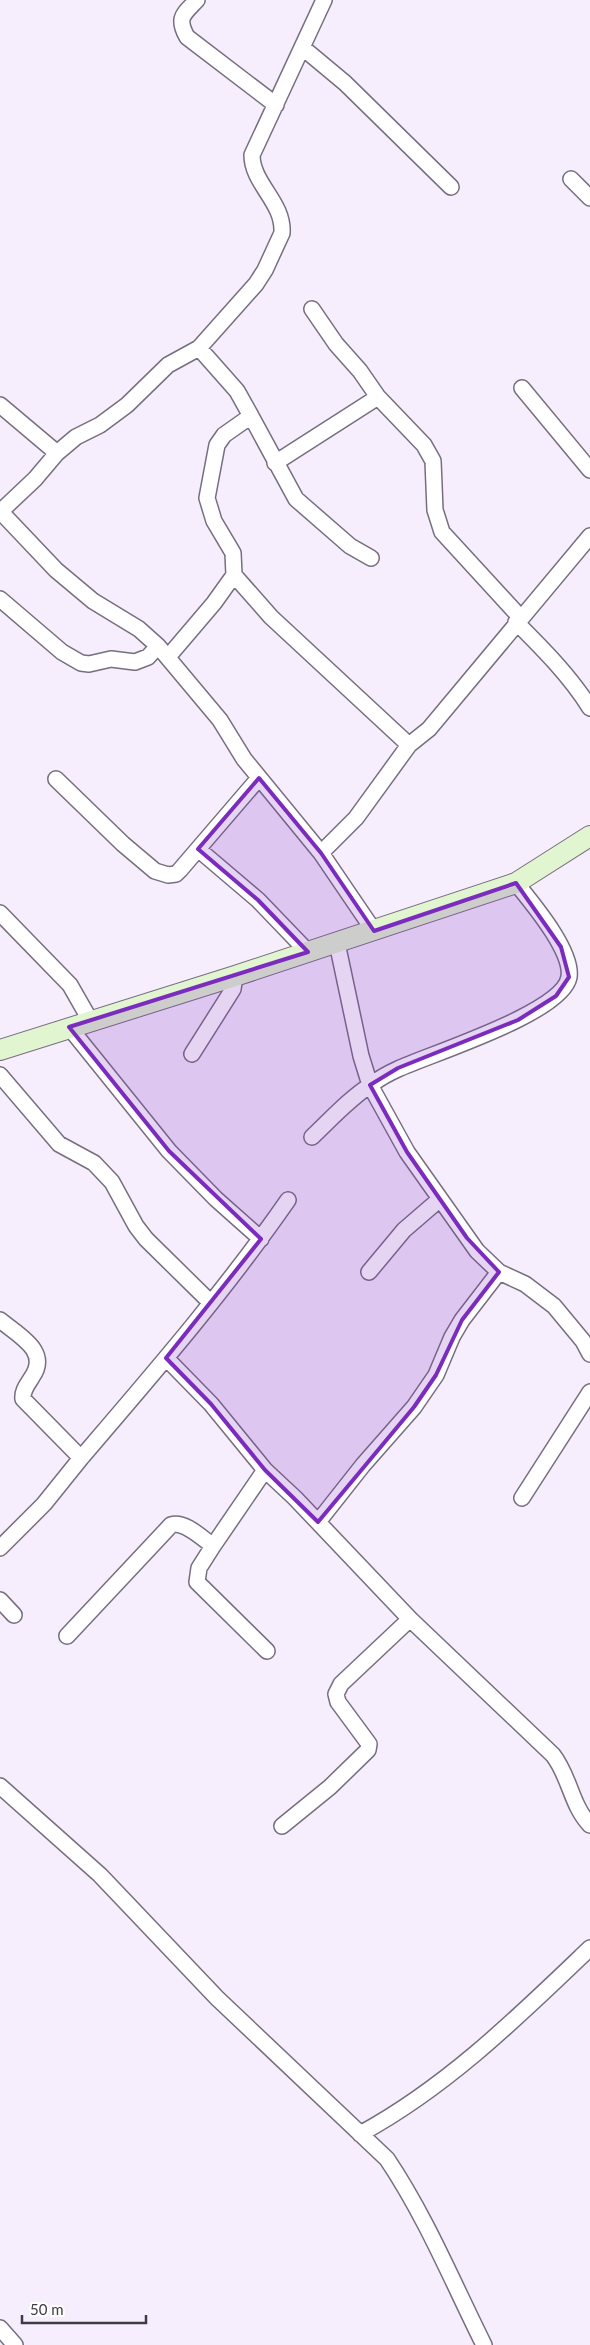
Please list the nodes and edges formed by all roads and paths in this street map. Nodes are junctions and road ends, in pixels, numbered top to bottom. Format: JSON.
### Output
{"nodes":[{"id":1,"x":197,"y":0,"type":"edge"},
{"id":2,"x":324,"y":0,"type":"edge"},
{"id":3,"x":303,"y":48,"type":"junction"},
{"id":4,"x":276,"y":105,"type":"junction"},
{"id":5,"x":571,"y":179,"type":"dead end"},
{"id":6,"x":451,"y":187,"type":"dead end"},
{"id":7,"x":590,"y":198,"type":"edge"},
{"id":8,"x":312,"y":309,"type":"dead end"},
{"id":9,"x":200,"y":348,"type":"junction"},
{"id":10,"x":522,"y":388,"type":"dead end"},
{"id":11,"x":378,"y":397,"type":"junction"},
{"id":12,"x":0,"y":405,"type":"edge"},
{"id":13,"x":251,"y":416,"type":"junction"},
{"id":14,"x":57,"y":453,"type":"junction"},
{"id":15,"x":276,"y":463,"type":"junction"},
{"id":16,"x":590,"y":470,"type":"edge"},
{"id":17,"x":0,"y":512,"type":"edge"},
{"id":18,"x":590,"y":536,"type":"edge"},
{"id":19,"x":371,"y":558,"type":"dead end"},
{"id":20,"x":234,"y":575,"type":"junction"},
{"id":21,"x":0,"y":599,"type":"edge"},
{"id":22,"x":518,"y":620,"type":"junction"},
{"id":23,"x":163,"y":652,"type":"junction"},
{"id":24,"x":590,"y":708,"type":"edge"},
{"id":25,"x":408,"y":745,"type":"junction"},
{"id":26,"x":259,"y":778,"type":"junction"},
{"id":27,"x":56,"y":779,"type":"dead end"},
{"id":28,"x":590,"y":836,"type":"edge"},
{"id":29,"x":198,"y":849,"type":"junction"},
{"id":30,"x":321,"y":853,"type":"junction"},
{"id":31,"x":516,"y":883,"type":"junction"},
{"id":32,"x":0,"y":913,"type":"edge"},
{"id":33,"x":374,"y":931,"type":"junction"},
{"id":34,"x":337,"y":943,"type":"junction"},
{"id":35,"x":308,"y":952,"type":"junction"},
{"id":36,"x":235,"y":976,"type":"junction"},
{"id":37,"x":90,"y":1020,"type":"junction"},
{"id":38,"x":69,"y":1027,"type":"junction"},
{"id":39,"x":0,"y":1050,"type":"edge"},
{"id":40,"x":192,"y":1054,"type":"dead end"},
{"id":41,"x":0,"y":1075,"type":"edge"},
{"id":42,"x":370,"y":1084,"type":"junction"},
{"id":43,"x":312,"y":1137,"type":"dead end"},
{"id":44,"x":440,"y":1199,"type":"junction"},
{"id":45,"x":288,"y":1200,"type":"dead end"},
{"id":46,"x":261,"y":1239,"type":"junction"},
{"id":47,"x":369,"y":1272,"type":"dead end"},
{"id":48,"x":499,"y":1272,"type":"junction"},
{"id":49,"x":210,"y":1303,"type":"junction"},
{"id":50,"x":0,"y":1320,"type":"edge"},
{"id":51,"x":590,"y":1354,"type":"edge"},
{"id":52,"x":166,"y":1358,"type":"junction"},
{"id":53,"x":590,"y":1392,"type":"edge"},
{"id":54,"x":81,"y":1458,"type":"junction"},
{"id":55,"x":265,"y":1470,"type":"junction"},
{"id":56,"x":522,"y":1498,"type":"dead end"},
{"id":57,"x":318,"y":1522,"type":"junction"},
{"id":58,"x":213,"y":1546,"type":"junction"},
{"id":59,"x":0,"y":1548,"type":"edge"},
{"id":60,"x":0,"y":1600,"type":"edge"},
{"id":61,"x":14,"y":1615,"type":"dead end"},
{"id":62,"x":410,"y":1619,"type":"junction"},
{"id":63,"x":67,"y":1636,"type":"dead end"},
{"id":64,"x":267,"y":1651,"type":"dead end"},
{"id":65,"x":0,"y":1786,"type":"edge"},
{"id":66,"x":590,"y":1825,"type":"edge"},
{"id":67,"x":282,"y":1826,"type":"dead end"},
{"id":68,"x":590,"y":1948,"type":"edge"},
{"id":69,"x":360,"y":2134,"type":"junction"},
{"id":70,"x":0,"y":2328,"type":"edge"},
{"id":71,"x":15,"y":2345,"type":"edge"},
{"id":72,"x":484,"y":2345,"type":"edge"}],
"edges":[{"from":1,"to":4,"type":"street"},
{"from":2,"to":3,"type":"street"},
{"from":3,"to":4,"type":"street"},
{"from":3,"to":6,"type":"street"},
{"from":4,"to":9,"type":"street"},
{"from":5,"to":7,"type":"street"},
{"from":8,"to":11,"type":"street"},
{"from":9,"to":13,"type":"street"},
{"from":9,"to":14,"type":"street"},
{"from":10,"to":16,"type":"street"},
{"from":11,"to":15,"type":"street"},
{"from":11,"to":22,"type":"street"},
{"from":12,"to":14,"type":"street"},
{"from":13,"to":15,"type":"street"},
{"from":13,"to":20,"type":"street"},
{"from":14,"to":17,"type":"street"},
{"from":15,"to":19,"type":"street"},
{"from":17,"to":23,"type":"street"},
{"from":18,"to":22,"type":"street"},
{"from":20,"to":23,"type":"street"},
{"from":20,"to":25,"type":"street"},
{"from":21,"to":23,"type":"street"},
{"from":22,"to":24,"type":"street"},
{"from":22,"to":25,"type":"street"},
{"from":23,"to":26,"type":"street"},
{"from":25,"to":30,"type":"street"},
{"from":26,"to":29,"type":"street"},
{"from":26,"to":30,"type":"street"},
{"from":27,"to":29,"type":"street"},
{"from":28,"to":31,"type":"street"},
{"from":29,"to":35,"type":"street"},
{"from":30,"to":33,"type":"street"},
{"from":31,"to":33,"type":"street"},
{"from":31,"to":42,"type":"street"},
{"from":32,"to":37,"type":"street"},
{"from":33,"to":34,"type":"street"},
{"from":34,"to":35,"type":"street"},
{"from":34,"to":42,"type":"street"},
{"from":35,"to":36,"type":"street"},
{"from":36,"to":37,"type":"street"},
{"from":36,"to":40,"type":"street"},
{"from":37,"to":38,"type":"street"},
{"from":38,"to":39,"type":"street"},
{"from":38,"to":46,"type":"street"},
{"from":41,"to":49,"type":"street"},
{"from":42,"to":43,"type":"street"},
{"from":42,"to":44,"type":"street"},
{"from":44,"to":47,"type":"street"},
{"from":44,"to":48,"type":"street"},
{"from":45,"to":46,"type":"street"},
{"from":46,"to":49,"type":"street"},
{"from":48,"to":51,"type":"street"},
{"from":48,"to":57,"type":"street"},
{"from":49,"to":52,"type":"street"},
{"from":50,"to":54,"type":"street"},
{"from":52,"to":54,"type":"street"},
{"from":52,"to":55,"type":"street"},
{"from":53,"to":56,"type":"street"},
{"from":54,"to":59,"type":"street"},
{"from":55,"to":57,"type":"street"},
{"from":55,"to":58,"type":"street"},
{"from":57,"to":62,"type":"street"},
{"from":58,"to":63,"type":"street"},
{"from":58,"to":64,"type":"street"},
{"from":60,"to":61,"type":"street"},
{"from":62,"to":66,"type":"street"},
{"from":62,"to":67,"type":"street"},
{"from":65,"to":69,"type":"street"},
{"from":68,"to":69,"type":"street"},
{"from":69,"to":72,"type":"street"},
{"from":70,"to":71,"type":"street"}]}
